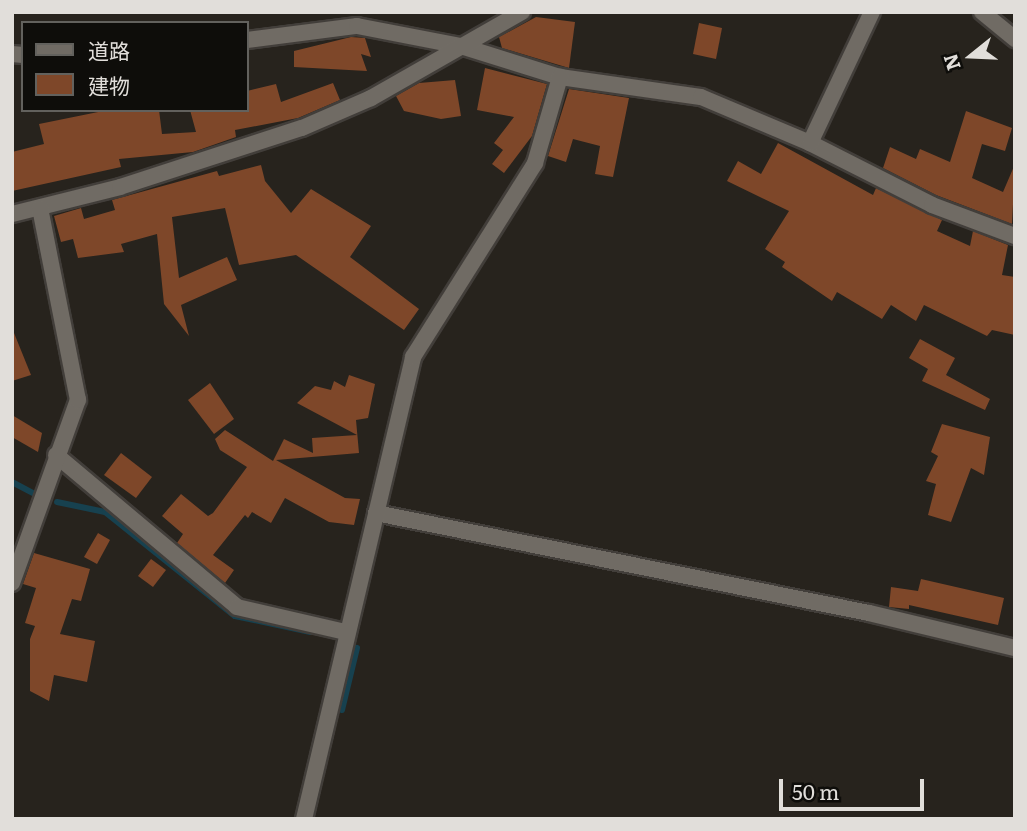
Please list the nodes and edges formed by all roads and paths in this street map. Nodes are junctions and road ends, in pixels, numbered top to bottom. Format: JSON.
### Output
{"nodes":[{"id":1,"x":522,"y":12,"type":"edge"},
{"id":2,"x":872,"y":12,"type":"edge"},
{"id":3,"x":982,"y":12,"type":"edge"},
{"id":4,"x":1015,"y":39,"type":"edge"},
{"id":5,"x":248,"y":40,"type":"edge"},
{"id":6,"x":461,"y":46,"type":"junction"},
{"id":7,"x":560,"y":77,"type":"junction"},
{"id":8,"x":810,"y":143,"type":"junction"},
{"id":9,"x":40,"y":208,"type":"junction"},
{"id":10,"x":12,"y":214,"type":"edge"},
{"id":11,"x":1015,"y":236,"type":"edge"},
{"id":12,"x":56,"y":455,"type":"junction"},
{"id":13,"x":376,"y":513,"type":"junction"},
{"id":14,"x":12,"y":583,"type":"edge"},
{"id":15,"x":345,"y":632,"type":"junction"},
{"id":16,"x":1015,"y":648,"type":"edge"},
{"id":17,"x":304,"y":819,"type":"edge"}],
"edges":[{"from":1,"to":6,"type":"street"},
{"from":2,"to":8,"type":"street"},
{"from":3,"to":4,"type":"street"},
{"from":5,"to":6,"type":"street"},
{"from":6,"to":7,"type":"street"},
{"from":6,"to":9,"type":"street"},
{"from":7,"to":8,"type":"street"},
{"from":7,"to":13,"type":"street"},
{"from":8,"to":11,"type":"street"},
{"from":9,"to":10,"type":"street"},
{"from":9,"to":12,"type":"street"},
{"from":12,"to":14,"type":"street"},
{"from":12,"to":15,"type":"street"},
{"from":13,"to":15,"type":"street"},
{"from":13,"to":16,"type":"street"},
{"from":15,"to":17,"type":"street"}]}
